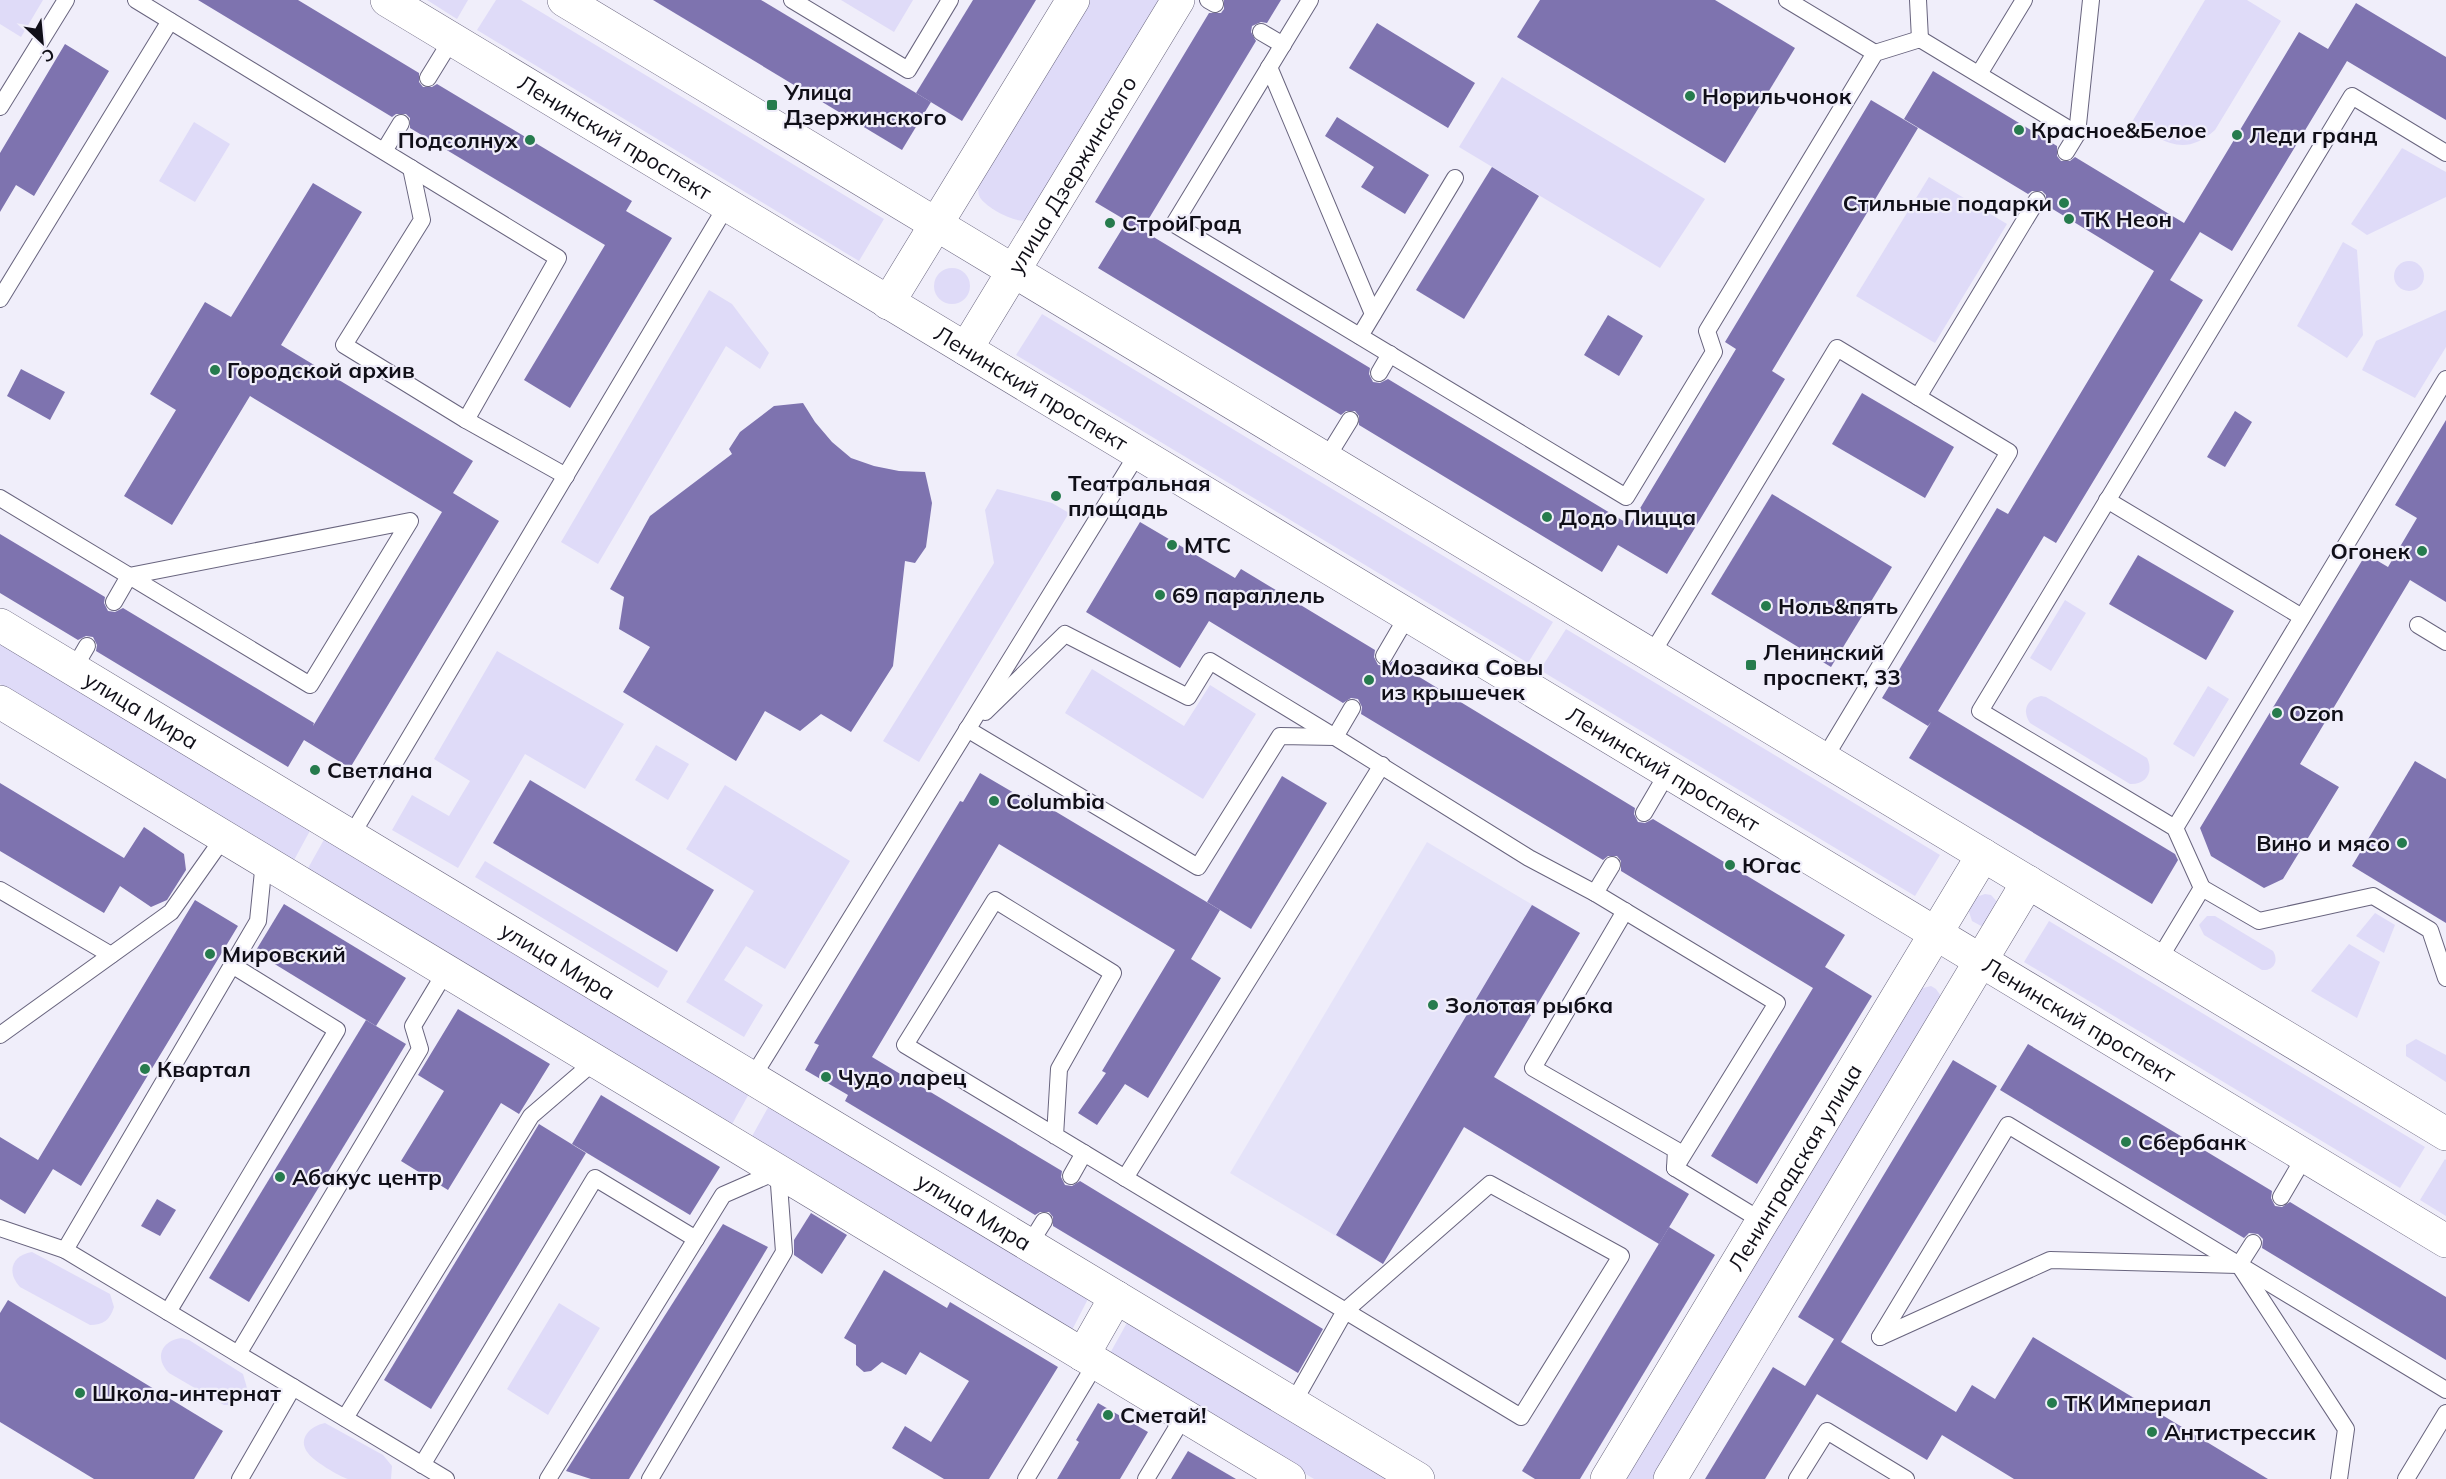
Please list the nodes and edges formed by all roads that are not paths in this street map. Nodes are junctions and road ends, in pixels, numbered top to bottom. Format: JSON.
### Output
{"nodes":[{"id":1,"x":66,"y":0,"type":"edge"},
{"id":2,"x":136,"y":0,"type":"edge"},
{"id":3,"x":387,"y":0,"type":"edge"},
{"id":4,"x":564,"y":0,"type":"edge"},
{"id":5,"x":792,"y":0,"type":"edge"},
{"id":6,"x":950,"y":0,"type":"edge"},
{"id":7,"x":1073,"y":0,"type":"edge"},
{"id":8,"x":1178,"y":0,"type":"edge"},
{"id":9,"x":1310,"y":0,"type":"edge"},
{"id":10,"x":1787,"y":0,"type":"edge"},
{"id":11,"x":1918,"y":0,"type":"edge"},
{"id":12,"x":2024,"y":0,"type":"edge"},
{"id":13,"x":2091,"y":0,"type":"edge"},
{"id":14,"x":170,"y":21,"type":"junction"},
{"id":15,"x":1261,"y":32,"type":"dead end"},
{"id":16,"x":452,"y":39,"type":"junction"},
{"id":17,"x":1920,"y":39,"type":"junction"},
{"id":18,"x":1283,"y":45,"type":"junction"},
{"id":19,"x":1875,"y":53,"type":"junction"},
{"id":20,"x":1269,"y":67,"type":"junction"},
{"id":21,"x":1979,"y":75,"type":"junction"},
{"id":22,"x":428,"y":78,"type":"dead end"},
{"id":23,"x":0,"y":107,"type":"edge"},
{"id":24,"x":401,"y":123,"type":"dead end"},
{"id":25,"x":2077,"y":134,"type":"junction"},
{"id":26,"x":384,"y":152,"type":"junction"},
{"id":27,"x":2066,"y":152,"type":"dead end"},
{"id":28,"x":2446,"y":153,"type":"edge"},
{"id":29,"x":411,"y":168,"type":"junction"},
{"id":30,"x":1455,"y":178,"type":"dead end"},
{"id":31,"x":2037,"y":200,"type":"dead end"},
{"id":32,"x":727,"y":205,"type":"junction"},
{"id":33,"x":936,"y":224,"type":"junction"},
{"id":34,"x":1014,"y":271,"type":"junction"},
{"id":35,"x":0,"y":299,"type":"edge"},
{"id":36,"x":888,"y":303,"type":"junction"},
{"id":37,"x":1373,"y":314,"type":"junction"},
{"id":38,"x":1360,"y":336,"type":"junction"},
{"id":39,"x":966,"y":349,"type":"junction"},
{"id":40,"x":1390,"y":354,"type":"junction"},
{"id":41,"x":1379,"y":373,"type":"dead end"},
{"id":42,"x":2446,"y":379,"type":"edge"},
{"id":43,"x":1918,"y":397,"type":"junction"},
{"id":44,"x":466,"y":420,"type":"junction"},
{"id":45,"x":1350,"y":420,"type":"dead end"},
{"id":46,"x":1138,"y":453,"type":"junction"},
{"id":47,"x":1326,"y":459,"type":"junction"},
{"id":48,"x":566,"y":476,"type":"junction"},
{"id":49,"x":0,"y":498,"type":"edge"},
{"id":50,"x":2107,"y":500,"type":"junction"},
{"id":51,"x":129,"y":576,"type":"junction"},
{"id":52,"x":114,"y":602,"type":"dead end"},
{"id":53,"x":1408,"y":615,"type":"junction"},
{"id":54,"x":2302,"y":617,"type":"junction"},
{"id":55,"x":2418,"y":625,"type":"dead end"},
{"id":56,"x":0,"y":626,"type":"edge"},
{"id":57,"x":2446,"y":642,"type":"edge"},
{"id":58,"x":1651,"y":655,"type":"junction"},
{"id":59,"x":1384,"y":656,"type":"dead end"},
{"id":60,"x":0,"y":702,"type":"edge"},
{"id":61,"x":1352,"y":708,"type":"dead end"},
{"id":62,"x":967,"y":729,"type":"junction"},
{"id":63,"x":1335,"y":737,"type":"junction"},
{"id":64,"x":1824,"y":759,"type":"junction"},
{"id":65,"x":1383,"y":765,"type":"junction"},
{"id":66,"x":1668,"y":772,"type":"junction"},
{"id":67,"x":1644,"y":813,"type":"dead end"},
{"id":68,"x":2175,"y":828,"type":"junction"},
{"id":69,"x":224,"y":837,"type":"junction"},
{"id":70,"x":351,"y":837,"type":"junction"},
{"id":71,"x":1983,"y":855,"type":"junction"},
{"id":72,"x":264,"y":861,"type":"junction"},
{"id":73,"x":1612,"y":865,"type":"dead end"},
{"id":74,"x":2028,"y":882,"type":"junction"},
{"id":75,"x":2202,"y":888,"type":"junction"},
{"id":76,"x":0,"y":890,"type":"edge"},
{"id":77,"x":1595,"y":893,"type":"junction"},
{"id":78,"x":1625,"y":911,"type":"junction"},
{"id":79,"x":1936,"y":933,"type":"junction"},
{"id":80,"x":111,"y":955,"type":"junction"},
{"id":81,"x":1981,"y":960,"type":"junction"},
{"id":82,"x":2158,"y":961,"type":"junction"},
{"id":83,"x":232,"y":965,"type":"junction"},
{"id":84,"x":446,"y":971,"type":"junction"},
{"id":85,"x":2446,"y":978,"type":"edge"},
{"id":86,"x":0,"y":1035,"type":"edge"},
{"id":87,"x":595,"y":1061,"type":"junction"},
{"id":88,"x":752,"y":1078,"type":"junction"},
{"id":89,"x":2446,"y":1134,"type":"edge"},
{"id":90,"x":1055,"y":1136,"type":"junction"},
{"id":91,"x":1084,"y":1153,"type":"junction"},
{"id":92,"x":2305,"y":1156,"type":"junction"},
{"id":93,"x":1675,"y":1168,"type":"junction"},
{"id":94,"x":778,"y":1171,"type":"junction"},
{"id":95,"x":1071,"y":1176,"type":"dead end"},
{"id":96,"x":1125,"y":1178,"type":"junction"},
{"id":97,"x":2281,"y":1197,"type":"dead end"},
{"id":98,"x":1762,"y":1221,"type":"junction"},
{"id":99,"x":1,"y":1231,"type":"edge"},
{"id":100,"x":696,"y":1239,"type":"junction"},
{"id":101,"x":2446,"y":1241,"type":"edge"},
{"id":102,"x":2253,"y":1243,"type":"dead end"},
{"id":103,"x":65,"y":1250,"type":"junction"},
{"id":104,"x":2239,"y":1265,"type":"junction"},
{"id":105,"x":1116,"y":1297,"type":"junction"},
{"id":106,"x":1345,"y":1311,"type":"junction"},
{"id":107,"x":168,"y":1312,"type":"junction"},
{"id":108,"x":238,"y":1354,"type":"junction"},
{"id":109,"x":1090,"y":1359,"type":"junction"},
{"id":110,"x":294,"y":1387,"type":"junction"},
{"id":111,"x":2446,"y":1390,"type":"edge"},
{"id":112,"x":1293,"y":1403,"type":"junction"},
{"id":113,"x":2446,"y":1413,"type":"edge"},
{"id":114,"x":1184,"y":1416,"type":"junction"},
{"id":115,"x":345,"y":1418,"type":"junction"},
{"id":116,"x":422,"y":1465,"type":"junction"},
{"id":117,"x":240,"y":1479,"type":"edge"},
{"id":118,"x":446,"y":1479,"type":"edge"},
{"id":119,"x":548,"y":1479,"type":"edge"},
{"id":120,"x":650,"y":1479,"type":"edge"},
{"id":121,"x":1026,"y":1479,"type":"edge"},
{"id":122,"x":1146,"y":1479,"type":"edge"},
{"id":123,"x":1289,"y":1479,"type":"edge"},
{"id":124,"x":1418,"y":1479,"type":"edge"},
{"id":125,"x":1606,"y":1479,"type":"edge"},
{"id":126,"x":1671,"y":1479,"type":"edge"},
{"id":127,"x":1797,"y":1479,"type":"edge"},
{"id":128,"x":1906,"y":1479,"type":"edge"},
{"id":129,"x":2339,"y":1479,"type":"edge"},
{"id":130,"x":2406,"y":1479,"type":"edge"}],
"edges":[{"from":1,"to":23,"type":"lane"},
{"from":2,"to":14,"type":"lane"},
{"from":3,"to":16,"type":"street","name":"Ленинский проспект"},
{"from":4,"to":33,"type":"street"},
{"from":5,"to":6,"type":"lane"},
{"from":7,"to":33,"type":"street"},
{"from":8,"to":34,"type":"street","name":"улица Дзержинского"},
{"from":9,"to":18,"type":"lane"},
{"from":10,"to":19,"type":"lane"},
{"from":11,"to":17,"type":"lane"},
{"from":12,"to":21,"type":"lane"},
{"from":13,"to":25,"type":"lane"},
{"from":14,"to":26,"type":"lane"},
{"from":14,"to":35,"type":"lane"},
{"from":15,"to":18,"type":"lane"},
{"from":16,"to":22,"type":"lane"},
{"from":16,"to":32,"type":"street","name":"Ленинский проспект"},
{"from":17,"to":19,"type":"lane"},
{"from":17,"to":21,"type":"lane"},
{"from":18,"to":20,"type":"lane"},
{"from":19,"to":40,"type":"lane"},
{"from":20,"to":37,"type":"lane"},
{"from":20,"to":38,"type":"lane"},
{"from":21,"to":25,"type":"lane"},
{"from":24,"to":26,"type":"lane"},
{"from":25,"to":27,"type":"lane"},
{"from":26,"to":29,"type":"lane"},
{"from":28,"to":50,"type":"lane"},
{"from":29,"to":44,"type":"lane"},
{"from":29,"to":44,"type":"lane"},
{"from":30,"to":37,"type":"lane"},
{"from":31,"to":43,"type":"lane"},
{"from":32,"to":36,"type":"street","name":"Ленинский проспект"},
{"from":32,"to":48,"type":"lane"},
{"from":33,"to":34,"type":"street"},
{"from":33,"to":36,"type":"street"},
{"from":34,"to":39,"type":"street","name":"улица Дзержинского"},
{"from":34,"to":47,"type":"street"},
{"from":36,"to":39,"type":"street","name":"Ленинский проспект"},
{"from":37,"to":38,"type":"lane"},
{"from":38,"to":40,"type":"lane"},
{"from":39,"to":46,"type":"street","name":"Ленинский проспект"},
{"from":40,"to":41,"type":"lane"},
{"from":42,"to":54,"type":"lane"},
{"from":43,"to":58,"type":"lane"},
{"from":43,"to":64,"type":"lane"},
{"from":44,"to":48,"type":"lane"},
{"from":45,"to":47,"type":"lane"},
{"from":46,"to":53,"type":"street","name":"Ленинский проспект"},
{"from":46,"to":62,"type":"lane"},
{"from":47,"to":58,"type":"street"},
{"from":48,"to":70,"type":"lane"},
{"from":49,"to":51,"type":"lane"},
{"from":50,"to":54,"type":"lane"},
{"from":50,"to":68,"type":"lane"},
{"from":51,"to":51,"type":"lane"},
{"from":51,"to":52,"type":"lane"},
{"from":53,"to":59,"type":"lane"},
{"from":53,"to":66,"type":"street","name":"Ленинский проспект"},
{"from":54,"to":68,"type":"lane"},
{"from":55,"to":57,"type":"lane"},
{"from":56,"to":70,"type":"street","name":"улица Мира"},
{"from":58,"to":64,"type":"street"},
{"from":60,"to":69,"type":"street"},
{"from":61,"to":63,"type":"lane"},
{"from":62,"to":63,"type":"lane"},
{"from":62,"to":63,"type":"lane"},
{"from":62,"to":88,"type":"lane"},
{"from":63,"to":65,"type":"lane"},
{"from":64,"to":71,"type":"street"},
{"from":65,"to":77,"type":"lane"},
{"from":65,"to":96,"type":"lane"},
{"from":66,"to":67,"type":"lane"},
{"from":66,"to":79,"type":"street","name":"Ленинский проспект"},
{"from":68,"to":75,"type":"lane"},
{"from":69,"to":72,"type":"street"},
{"from":69,"to":80,"type":"lane"},
{"from":70,"to":88,"type":"street","name":"улица Мира"},
{"from":71,"to":74,"type":"street"},
{"from":71,"to":79,"type":"street","name":"Ленинградская улица"},
{"from":72,"to":83,"type":"lane"},
{"from":72,"to":84,"type":"street"},
{"from":73,"to":77,"type":"lane"},
{"from":74,"to":81,"type":"street"},
{"from":74,"to":82,"type":"street"},
{"from":75,"to":82,"type":"lane"},
{"from":75,"to":85,"type":"lane"},
{"from":76,"to":80,"type":"lane"},
{"from":77,"to":78,"type":"lane"},
{"from":78,"to":93,"type":"lane"},
{"from":78,"to":93,"type":"lane"},
{"from":79,"to":81,"type":"street","name":"Ленинский проспект"},
{"from":79,"to":98,"type":"street","name":"Ленинградская улица"},
{"from":80,"to":86,"type":"lane"},
{"from":81,"to":92,"type":"street","name":"Ленинский проспект"},
{"from":81,"to":126,"type":"street"},
{"from":82,"to":89,"type":"street"},
{"from":83,"to":103,"type":"lane"},
{"from":83,"to":107,"type":"lane"},
{"from":84,"to":87,"type":"street"},
{"from":84,"to":108,"type":"lane"},
{"from":87,"to":94,"type":"street"},
{"from":87,"to":115,"type":"lane"},
{"from":88,"to":105,"type":"street","name":"улица Мира"},
{"from":90,"to":90,"type":"lane"},
{"from":90,"to":91,"type":"lane"},
{"from":91,"to":95,"type":"lane"},
{"from":91,"to":96,"type":"lane"},
{"from":92,"to":97,"type":"lane"},
{"from":92,"to":101,"type":"street","name":"Ленинский проспект"},
{"from":93,"to":98,"type":"lane"},
{"from":94,"to":100,"type":"lane"},
{"from":94,"to":109,"type":"street"},
{"from":94,"to":120,"type":"lane"},
{"from":96,"to":106,"type":"lane"},
{"from":98,"to":125,"type":"street","name":"Ленинградская улица"},
{"from":99,"to":103,"type":"lane"},
{"from":100,"to":116,"type":"lane"},
{"from":100,"to":119,"type":"lane"},
{"from":102,"to":104,"type":"lane"},
{"from":103,"to":107,"type":"lane"},
{"from":104,"to":104,"type":"lane"},
{"from":104,"to":111,"type":"lane"},
{"from":104,"to":129,"type":"lane"},
{"from":105,"to":109,"type":"street"},
{"from":105,"to":112,"type":"street","name":"улица Мира"},
{"from":106,"to":106,"type":"lane"},
{"from":106,"to":112,"type":"lane"},
{"from":107,"to":108,"type":"lane"},
{"from":108,"to":110,"type":"lane"},
{"from":109,"to":114,"type":"street"},
{"from":109,"to":121,"type":"lane"},
{"from":110,"to":115,"type":"lane"},
{"from":110,"to":117,"type":"lane"},
{"from":112,"to":124,"type":"street","name":"улица Мира"},
{"from":113,"to":130,"type":"lane"},
{"from":114,"to":122,"type":"lane"},
{"from":114,"to":123,"type":"street"},
{"from":115,"to":116,"type":"lane"},
{"from":116,"to":118,"type":"lane"},
{"from":127,"to":128,"type":"lane"}]}
